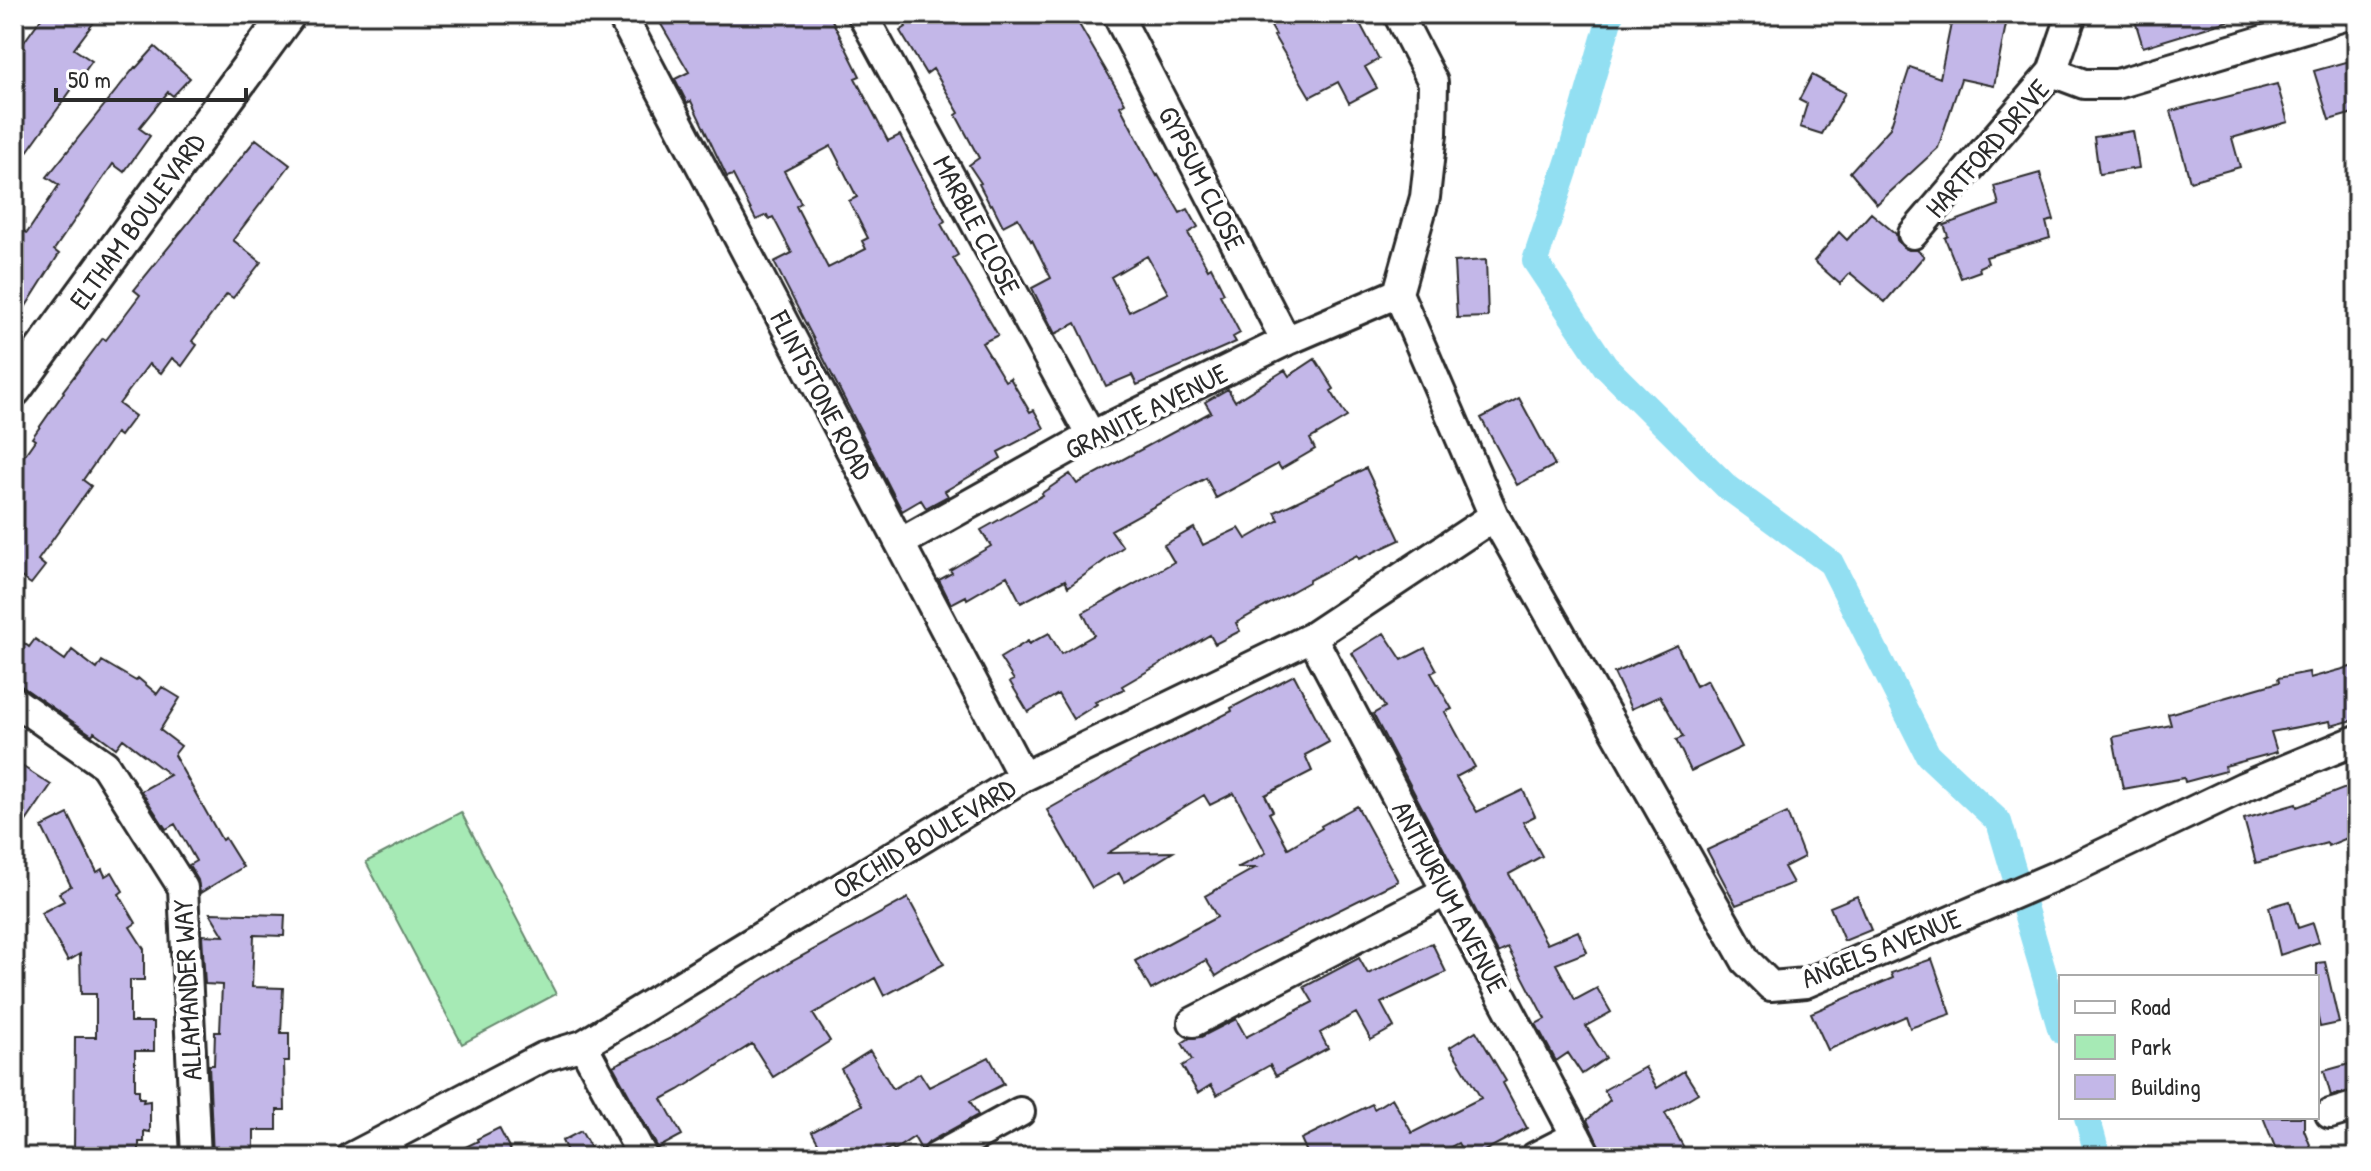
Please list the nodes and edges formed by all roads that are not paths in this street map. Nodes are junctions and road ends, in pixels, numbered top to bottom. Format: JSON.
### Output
{"nodes":[{"id":1,"x":288,"y":14,"type":"edge"},
{"id":2,"x":621,"y":14,"type":"edge"},
{"id":3,"x":862,"y":14,"type":"edge"},
{"id":4,"x":1117,"y":14,"type":"edge"},
{"id":5,"x":1398,"y":14,"type":"edge"},
{"id":6,"x":2072,"y":14,"type":"edge"},
{"id":7,"x":2351,"y":14,"type":"edge"},
{"id":8,"x":2052,"y":72,"type":"junction"},
{"id":9,"x":1913,"y":234,"type":"dead end"},
{"id":10,"x":1398,"y":293,"type":"junction"},
{"id":11,"x":1286,"y":341,"type":"junction"},
{"id":12,"x":14,"y":389,"type":"edge"},
{"id":13,"x":1091,"y":436,"type":"junction"},
{"id":14,"x":1494,"y":516,"type":"junction"},
{"id":15,"x":900,"y":543,"type":"junction"},
{"id":16,"x":1312,"y":637,"type":"junction"},
{"id":17,"x":14,"y":701,"type":"edge"},
{"id":18,"x":2357,"y":740,"type":"edge"},
{"id":19,"x":1023,"y":777,"type":"junction"},
{"id":20,"x":1447,"y":891,"type":"junction"},
{"id":21,"x":1193,"y":1022,"type":"dead end"},
{"id":22,"x":583,"y":1045,"type":"junction"},
{"id":23,"x":2357,"y":1106,"type":"edge"},
{"id":24,"x":1020,"y":1112,"type":"dead end"},
{"id":25,"x":2330,"y":1114,"type":"dead end"},
{"id":26,"x":1582,"y":1146,"type":"edge"},
{"id":27,"x":196,"y":1157,"type":"edge"},
{"id":28,"x":352,"y":1157,"type":"edge"},
{"id":29,"x":643,"y":1157,"type":"edge"},
{"id":30,"x":937,"y":1157,"type":"edge"},
{"id":31,"x":1535,"y":1157,"type":"edge"}],
"edges":[{"from":1,"to":12,"type":"street","name":"ELTHAM BOULEVARD"},
{"from":2,"to":15,"type":"street","name":"FLINTSTONE ROAD"},
{"from":3,"to":13,"type":"street","name":"MARBLE CLOSE"},
{"from":4,"to":11,"type":"street","name":"GYPSUM CLOSE"},
{"from":5,"to":10,"type":"street"},
{"from":6,"to":8,"type":"street","name":"HARTFORD DRIVE"},
{"from":7,"to":8,"type":"street"},
{"from":8,"to":9,"type":"street","name":"HARTFORD DRIVE"},
{"from":10,"to":11,"type":"street","name":"GRANITE AVENUE"},
{"from":10,"to":14,"type":"street"},
{"from":11,"to":13,"type":"street","name":"GRANITE AVENUE"},
{"from":13,"to":15,"type":"street","name":"GRANITE AVENUE"},
{"from":14,"to":16,"type":"street","name":"ORCHID BOULEVARD"},
{"from":14,"to":18,"type":"street","name":"ANGELS AVENUE"},
{"from":15,"to":19,"type":"street","name":"FLINTSTONE ROAD"},
{"from":16,"to":19,"type":"street","name":"ORCHID BOULEVARD"},
{"from":16,"to":20,"type":"street","name":"ANTHURIUM AVENUE"},
{"from":17,"to":27,"type":"street","name":"ALLAMANDER WAY"},
{"from":19,"to":22,"type":"street","name":"ORCHID BOULEVARD"},
{"from":20,"to":21,"type":"street"},
{"from":20,"to":26,"type":"street","name":"ANTHURIUM AVENUE"},
{"from":22,"to":28,"type":"street","name":"ORCHID BOULEVARD"},
{"from":22,"to":29,"type":"street"},
{"from":23,"to":25,"type":"street"},
{"from":24,"to":30,"type":"street"},
{"from":26,"to":31,"type":"street"}]}
